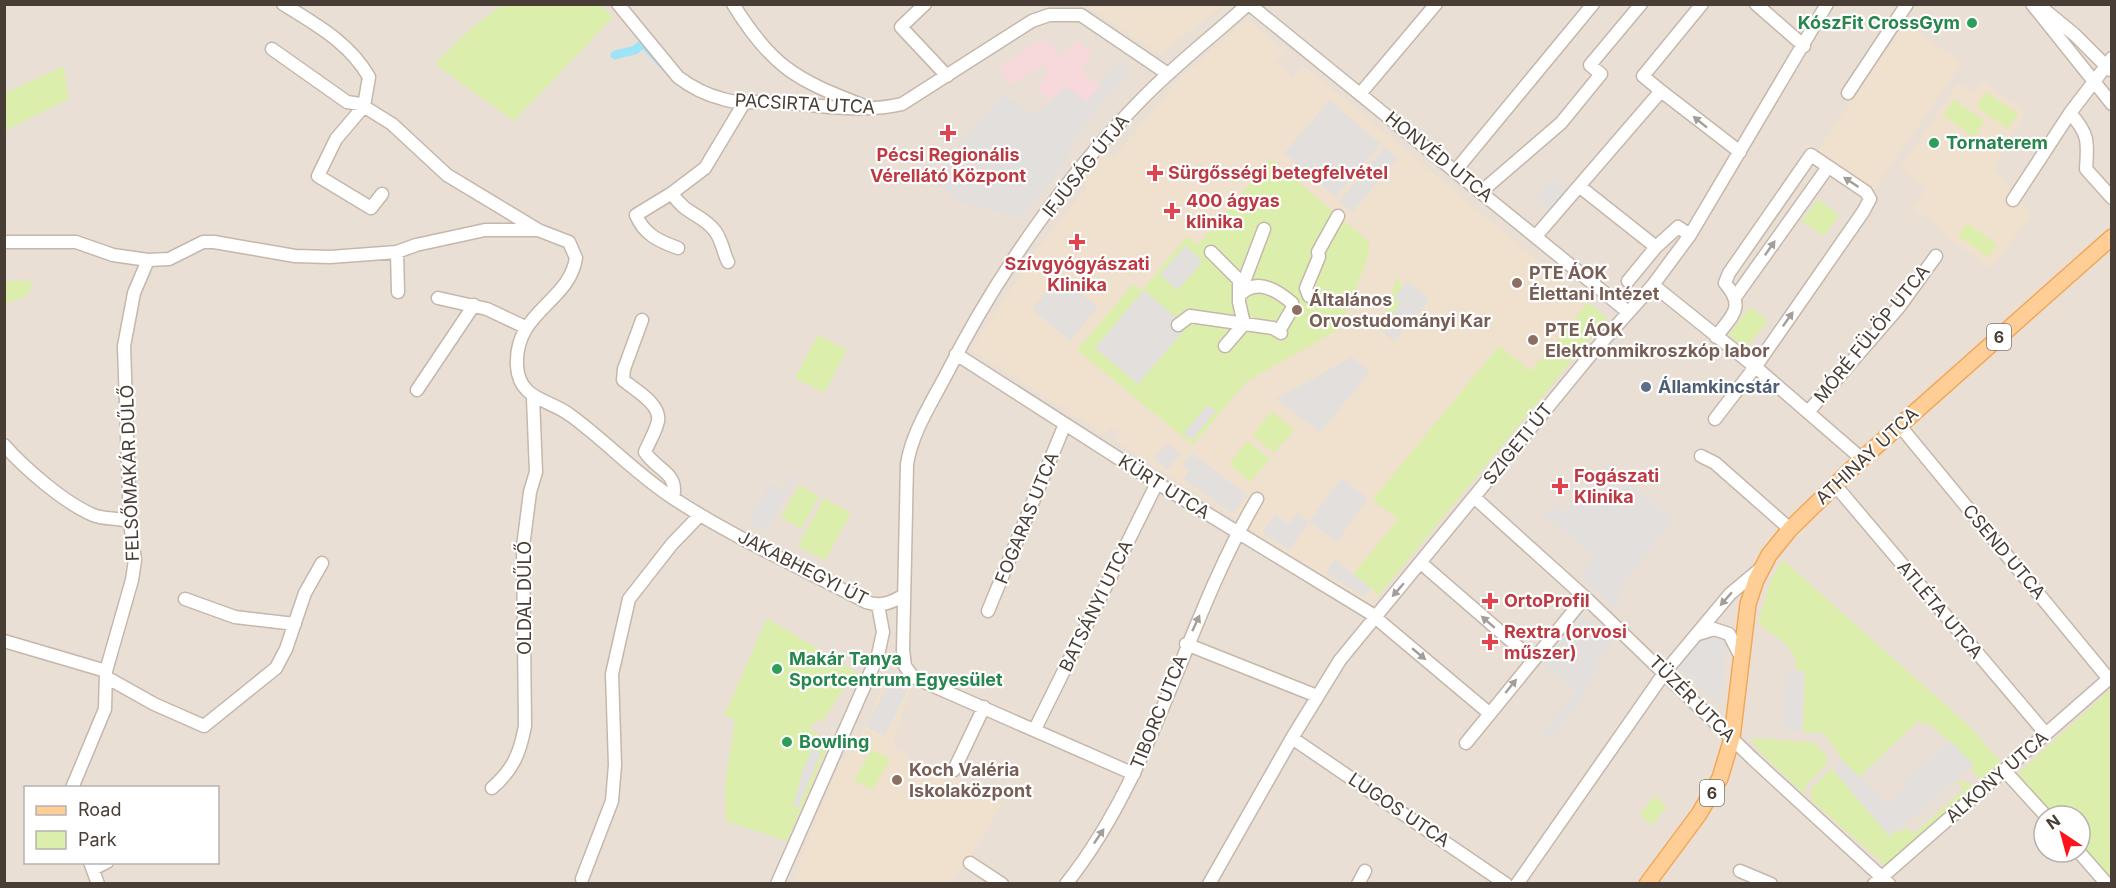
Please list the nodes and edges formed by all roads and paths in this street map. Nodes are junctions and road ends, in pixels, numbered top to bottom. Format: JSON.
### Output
{"nodes":[{"id":1,"x":283,"y":4,"type":"edge"},
{"id":2,"x":618,"y":4,"type":"edge"},
{"id":3,"x":733,"y":4,"type":"edge"},
{"id":4,"x":925,"y":4,"type":"edge"},
{"id":5,"x":1248,"y":4,"type":"edge"},
{"id":6,"x":1436,"y":4,"type":"edge"},
{"id":7,"x":1593,"y":4,"type":"edge"},
{"id":8,"x":1641,"y":4,"type":"edge"},
{"id":9,"x":1702,"y":4,"type":"edge"},
{"id":10,"x":1756,"y":4,"type":"edge"},
{"id":11,"x":1827,"y":4,"type":"edge"},
{"id":12,"x":1907,"y":4,"type":"edge"},
{"id":13,"x":2032,"y":4,"type":"edge"},
{"id":14,"x":2038,"y":4,"type":"edge"},
{"id":15,"x":1069,"y":8,"type":"edge"},
{"id":16,"x":1804,"y":46,"type":"junction"},
{"id":17,"x":272,"y":49,"type":"dead end"},
{"id":18,"x":2110,"y":65,"type":"edge"},
{"id":19,"x":1168,"y":74,"type":"junction"},
{"id":20,"x":947,"y":76,"type":"junction"},
{"id":21,"x":2094,"y":81,"type":"junction"},
{"id":22,"x":1661,"y":91,"type":"junction"},
{"id":23,"x":1848,"y":93,"type":"dead end"},
{"id":24,"x":1360,"y":94,"type":"junction"},
{"id":25,"x":744,"y":103,"type":"junction"},
{"id":26,"x":2112,"y":104,"type":"edge"},
{"id":27,"x":364,"y":106,"type":"junction"},
{"id":28,"x":866,"y":106,"type":"junction"},
{"id":29,"x":2070,"y":113,"type":"junction"},
{"id":30,"x":1740,"y":152,"type":"junction"},
{"id":31,"x":1828,"y":167,"type":"junction"},
{"id":32,"x":1456,"y":170,"type":"junction"},
{"id":33,"x":1579,"y":186,"type":"junction"},
{"id":34,"x":1482,"y":191,"type":"junction"},
{"id":35,"x":672,"y":193,"type":"junction"},
{"id":36,"x":382,"y":194,"type":"dead end"},
{"id":37,"x":2112,"y":198,"type":"edge"},
{"id":38,"x":2013,"y":200,"type":"dead end"},
{"id":39,"x":1338,"y":216,"type":"dead end"},
{"id":40,"x":1264,"y":229,"type":"dead end"},
{"id":41,"x":538,"y":230,"type":"junction"},
{"id":42,"x":1690,"y":235,"type":"junction"},
{"id":43,"x":1536,"y":236,"type":"junction"},
{"id":44,"x":2112,"y":237,"type":"edge"},
{"id":45,"x":4,"y":242,"type":"edge"},
{"id":46,"x":1656,"y":247,"type":"junction"},
{"id":47,"x":678,"y":248,"type":"dead end"},
{"id":48,"x":397,"y":252,"type":"junction"},
{"id":49,"x":1211,"y":252,"type":"dead end"},
{"id":50,"x":1936,"y":256,"type":"dead end"},
{"id":51,"x":148,"y":260,"type":"junction"},
{"id":52,"x":728,"y":262,"type":"dead end"},
{"id":53,"x":1628,"y":282,"type":"dead end"},
{"id":54,"x":1243,"y":285,"type":"junction"},
{"id":55,"x":1653,"y":285,"type":"junction"},
{"id":56,"x":398,"y":292,"type":"dead end"},
{"id":57,"x":1736,"y":296,"type":"junction"},
{"id":58,"x":438,"y":298,"type":"dead end"},
{"id":59,"x":1293,"y":304,"type":"junction"},
{"id":60,"x":474,"y":305,"type":"junction"},
{"id":61,"x":1628,"y":312,"type":"junction"},
{"id":62,"x":642,"y":320,"type":"dead end"},
{"id":63,"x":1238,"y":323,"type":"junction"},
{"id":64,"x":1178,"y":325,"type":"dead end"},
{"id":65,"x":525,"y":327,"type":"junction"},
{"id":66,"x":1716,"y":337,"type":"junction"},
{"id":67,"x":1225,"y":346,"type":"dead end"},
{"id":68,"x":956,"y":354,"type":"junction"},
{"id":69,"x":1755,"y":367,"type":"junction"},
{"id":70,"x":417,"y":390,"type":"dead end"},
{"id":71,"x":533,"y":398,"type":"junction"},
{"id":72,"x":1808,"y":412,"type":"junction"},
{"id":73,"x":1715,"y":418,"type":"dead end"},
{"id":74,"x":1065,"y":424,"type":"junction"},
{"id":75,"x":1900,"y":426,"type":"junction"},
{"id":76,"x":4,"y":445,"type":"edge"},
{"id":77,"x":1701,"y":456,"type":"dead end"},
{"id":78,"x":1862,"y":459,"type":"junction"},
{"id":79,"x":1157,"y":483,"type":"junction"},
{"id":80,"x":1487,"y":483,"type":"junction"},
{"id":81,"x":1834,"y":485,"type":"junction"},
{"id":82,"x":673,"y":498,"type":"junction"},
{"id":83,"x":1475,"y":498,"type":"junction"},
{"id":84,"x":1257,"y":499,"type":"dead end"},
{"id":85,"x":700,"y":514,"type":"junction"},
{"id":86,"x":1494,"y":515,"type":"junction"},
{"id":87,"x":129,"y":522,"type":"junction"},
{"id":88,"x":1790,"y":529,"type":"junction"},
{"id":89,"x":1238,"y":532,"type":"junction"},
{"id":90,"x":322,"y":563,"type":"dead end"},
{"id":91,"x":1421,"y":563,"type":"junction"},
{"id":92,"x":1760,"y":569,"type":"junction"},
{"id":93,"x":904,"y":595,"type":"junction"},
{"id":94,"x":1585,"y":597,"type":"junction"},
{"id":95,"x":184,"y":599,"type":"dead end"},
{"id":96,"x":878,"y":605,"type":"junction"},
{"id":97,"x":988,"y":611,"type":"dead end"},
{"id":98,"x":1374,"y":616,"type":"junction"},
{"id":99,"x":295,"y":624,"type":"junction"},
{"id":100,"x":1698,"y":634,"type":"junction"},
{"id":101,"x":4,"y":641,"type":"edge"},
{"id":102,"x":1186,"y":644,"type":"junction"},
{"id":103,"x":1740,"y":655,"type":"junction"},
{"id":104,"x":1533,"y":660,"type":"junction"},
{"id":105,"x":1665,"y":672,"type":"junction"},
{"id":106,"x":106,"y":674,"type":"junction"},
{"id":107,"x":2110,"y":677,"type":"edge"},
{"id":108,"x":1317,"y":696,"type":"junction"},
{"id":109,"x":984,"y":707,"type":"junction"},
{"id":110,"x":1490,"y":713,"type":"junction"},
{"id":111,"x":1035,"y":729,"type":"junction"},
{"id":112,"x":2046,"y":734,"type":"junction"},
{"id":113,"x":1292,"y":738,"type":"junction"},
{"id":114,"x":1732,"y":738,"type":"junction"},
{"id":115,"x":1466,"y":742,"type":"dead end"},
{"id":116,"x":954,"y":770,"type":"dead end"},
{"id":117,"x":2005,"y":771,"type":"junction"},
{"id":118,"x":1134,"y":774,"type":"junction"},
{"id":119,"x":73,"y":786,"type":"edge"},
{"id":120,"x":492,"y":788,"type":"dead end"},
{"id":121,"x":2035,"y":804,"type":"edge"},
{"id":122,"x":970,"y":863,"type":"dead end"},
{"id":123,"x":2090,"y":864,"type":"edge"},
{"id":124,"x":92,"y":866,"type":"edge"},
{"id":125,"x":1365,"y":871,"type":"dead end"},
{"id":126,"x":1740,"y":871,"type":"dead end"},
{"id":127,"x":582,"y":879,"type":"dead end"},
{"id":128,"x":1881,"y":881,"type":"edge"},
{"id":129,"x":98,"y":884,"type":"edge"},
{"id":130,"x":777,"y":884,"type":"edge"},
{"id":131,"x":1002,"y":884,"type":"edge"},
{"id":132,"x":1066,"y":884,"type":"edge"},
{"id":133,"x":1209,"y":884,"type":"edge"},
{"id":134,"x":1358,"y":884,"type":"edge"},
{"id":135,"x":1506,"y":884,"type":"edge"},
{"id":136,"x":1517,"y":884,"type":"edge"},
{"id":137,"x":1647,"y":884,"type":"edge"},
{"id":138,"x":1771,"y":884,"type":"edge"},
{"id":139,"x":2107,"y":884,"type":"edge"}],
"edges":[{"from":1,"to":27,"type":"street"},
{"from":2,"to":25,"type":"street","name":"PACSIRTA UTCA"},
{"from":3,"to":28,"type":"street"},
{"from":4,"to":20,"type":"street"},
{"from":5,"to":19,"type":"street","name":"IFJÚSÁG ÚTJA"},
{"from":5,"to":24,"type":"street","name":"HONVÉD UTCA"},
{"from":6,"to":24,"type":"street"},
{"from":7,"to":32,"type":"street"},
{"from":8,"to":34,"type":"street"},
{"from":9,"to":22,"type":"street"},
{"from":10,"to":16,"type":"street"},
{"from":11,"to":16,"type":"street","name":"SZIGETI ÚT"},
{"from":12,"to":23,"type":"street"},
{"from":13,"to":21,"type":"street"},
{"from":14,"to":18,"type":"street"},
{"from":15,"to":19,"type":"street"},
{"from":15,"to":20,"type":"street","name":"PACSIRTA UTCA"},
{"from":16,"to":30,"type":"street","name":"SZIGETI ÚT"},
{"from":17,"to":27,"type":"street"},
{"from":18,"to":21,"type":"street"},
{"from":19,"to":68,"type":"street","name":"IFJÚSÁG ÚTJA"},
{"from":20,"to":28,"type":"street","name":"PACSIRTA UTCA"},
{"from":21,"to":26,"type":"street"},
{"from":21,"to":29,"type":"street"},
{"from":30,"to":22,"type":"street","one_way":true},
{"from":22,"to":33,"type":"street"},
{"from":24,"to":32,"type":"street","name":"HONVÉD UTCA"},
{"from":25,"to":28,"type":"street","name":"PACSIRTA UTCA"},
{"from":25,"to":35,"type":"street"},
{"from":27,"to":36,"type":"street"},
{"from":27,"to":41,"type":"street"},
{"from":29,"to":37,"type":"street"},
{"from":29,"to":38,"type":"street"},
{"from":30,"to":42,"type":"street","name":"SZIGETI ÚT"},
{"from":57,"to":31,"type":"street","one_way":true},
{"from":31,"to":57,"type":"street"},
{"from":69,"to":31,"type":"street","one_way":true},
{"from":32,"to":34,"type":"street","name":"HONVÉD UTCA"},
{"from":33,"to":43,"type":"street"},
{"from":33,"to":46,"type":"street"},
{"from":34,"to":43,"type":"street","name":"HONVÉD UTCA"},
{"from":35,"to":47,"type":"street"},
{"from":35,"to":52,"type":"street"},
{"from":39,"to":59,"type":"street"},
{"from":40,"to":54,"type":"street"},
{"from":41,"to":48,"type":"street"},
{"from":41,"to":65,"type":"street"},
{"from":42,"to":46,"type":"street"},
{"from":42,"to":55,"type":"street","name":"SZIGETI ÚT"},
{"from":43,"to":61,"type":"street","name":"HONVÉD UTCA"},
{"from":44,"to":75,"type":"main road","name":"ATHINAY UTCA","number":"6"},
{"from":45,"to":51,"type":"street"},
{"from":46,"to":53,"type":"street"},
{"from":48,"to":51,"type":"street"},
{"from":48,"to":56,"type":"street"},
{"from":49,"to":54,"type":"street"},
{"from":50,"to":72,"type":"street","name":"MÓRÉ FÜLÖP UTCA"},
{"from":51,"to":87,"type":"street","name":"FELSŐMAKÁR DŰLŐ"},
{"from":54,"to":59,"type":"street"},
{"from":54,"to":63,"type":"street"},
{"from":55,"to":61,"type":"street","name":"SZIGETI ÚT"},
{"from":55,"to":66,"type":"street"},
{"from":57,"to":66,"type":"street"},
{"from":58,"to":60,"type":"street"},
{"from":59,"to":63,"type":"street"},
{"from":60,"to":65,"type":"street"},
{"from":60,"to":70,"type":"street"},
{"from":61,"to":80,"type":"street","name":"SZIGETI ÚT"},
{"from":62,"to":82,"type":"street"},
{"from":63,"to":64,"type":"street"},
{"from":63,"to":67,"type":"street"},
{"from":65,"to":71,"type":"street"},
{"from":66,"to":69,"type":"street"},
{"from":68,"to":74,"type":"street","name":"KÜRT UTCA"},
{"from":68,"to":93,"type":"street"},
{"from":69,"to":72,"type":"street"},
{"from":69,"to":73,"type":"street"},
{"from":71,"to":82,"type":"street","name":"JAKABHEGYI ÚT"},
{"from":71,"to":120,"type":"street","name":"OLDAL DŰLŐ"},
{"from":72,"to":78,"type":"street"},
{"from":74,"to":79,"type":"street","name":"KÜRT UTCA"},
{"from":74,"to":97,"type":"street","name":"FOGARAS UTCA"},
{"from":75,"to":78,"type":"main road","name":"ATHINAY UTCA","number":"6"},
{"from":75,"to":107,"type":"street","name":"CSEND UTCA"},
{"from":76,"to":87,"type":"street"},
{"from":77,"to":88,"type":"street"},
{"from":78,"to":81,"type":"main road","name":"ATHINAY UTCA","number":"6"},
{"from":79,"to":89,"type":"street","name":"KÜRT UTCA"},
{"from":79,"to":111,"type":"street","name":"BATSÁNYI UTCA"},
{"from":80,"to":83,"type":"street","name":"SZIGETI ÚT"},
{"from":80,"to":86,"type":"street"},
{"from":81,"to":88,"type":"main road","name":"ATHINAY UTCA","number":"6"},
{"from":81,"to":112,"type":"street","name":"ATLÉTA UTCA"},
{"from":82,"to":85,"type":"street","name":"JAKABHEGYI ÚT"},
{"from":83,"to":86,"type":"street","name":"TÜZÉR UTCA"},
{"from":83,"to":91,"type":"street","name":"SZIGETI ÚT"},
{"from":84,"to":89,"type":"street","name":"TIBORC UTCA"},
{"from":85,"to":96,"type":"street","name":"JAKABHEGYI ÚT"},
{"from":85,"to":127,"type":"street"},
{"from":86,"to":94,"type":"street","name":"TÜZÉR UTCA"},
{"from":87,"to":106,"type":"street","name":"FELSŐMAKÁR DŰLŐ"},
{"from":88,"to":92,"type":"main road","name":"ATHINAY UTCA","number":"6"},
{"from":89,"to":98,"type":"street","name":"KÜRT UTCA"},
{"from":102,"to":89,"type":"street","name":"TIBORC UTCA","one_way":true},
{"from":90,"to":99,"type":"street"},
{"from":91,"to":98,"type":"street","name":"SZIGETI ÚT","one_way":true},
{"from":104,"to":91,"type":"street","one_way":true},
{"from":92,"to":100,"type":"street","one_way":true},
{"from":92,"to":103,"type":"main road","name":"ATHINAY UTCA","number":"6"},
{"from":93,"to":96,"type":"street","name":"JAKABHEGYI ÚT"},
{"from":93,"to":109,"type":"street"},
{"from":94,"to":104,"type":"street"},
{"from":94,"to":105,"type":"street","name":"TÜZÉR UTCA"},
{"from":95,"to":99,"type":"street"},
{"from":96,"to":130,"type":"street"},
{"from":98,"to":108,"type":"street","name":"SZIGETI ÚT"},
{"from":98,"to":110,"type":"street","name":"KÜRT UTCA","one_way":true},
{"from":99,"to":106,"type":"street"},
{"from":100,"to":103,"type":"street"},
{"from":100,"to":105,"type":"street"},
{"from":101,"to":106,"type":"street"},
{"from":102,"to":108,"type":"street"},
{"from":102,"to":118,"type":"street","name":"TIBORC UTCA"},
{"from":103,"to":114,"type":"main road","name":"ATHINAY UTCA","number":"6"},
{"from":110,"to":104,"type":"street","one_way":true},
{"from":105,"to":114,"type":"street","name":"TÜZÉR UTCA"},
{"from":105,"to":136,"type":"street"},
{"from":106,"to":119,"type":"street","name":"FELSŐMAKÁR DŰLŐ"},
{"from":107,"to":112,"type":"street","name":"ALKONY UTCA"},
{"from":108,"to":113,"type":"street","name":"SZIGETI ÚT"},
{"from":109,"to":111,"type":"street"},
{"from":109,"to":116,"type":"street"},
{"from":110,"to":115,"type":"street"},
{"from":111,"to":118,"type":"street"},
{"from":112,"to":117,"type":"street","name":"ALKONY UTCA"},
{"from":113,"to":133,"type":"street","name":"SZIGETI ÚT"},
{"from":113,"to":135,"type":"street","name":"LUGOS UTCA"},
{"from":114,"to":128,"type":"street","name":"TÜZÉR UTCA"},
{"from":114,"to":137,"type":"main road","number":"6"},
{"from":117,"to":121,"type":"street"},
{"from":117,"to":128,"type":"street","name":"ALKONY UTCA"},
{"from":132,"to":118,"type":"street","name":"TIBORC UTCA","one_way":true},
{"from":122,"to":131,"type":"street"},
{"from":123,"to":139,"type":"street"},
{"from":124,"to":129,"type":"street"},
{"from":125,"to":134,"type":"street"},
{"from":126,"to":138,"type":"street"}]}
